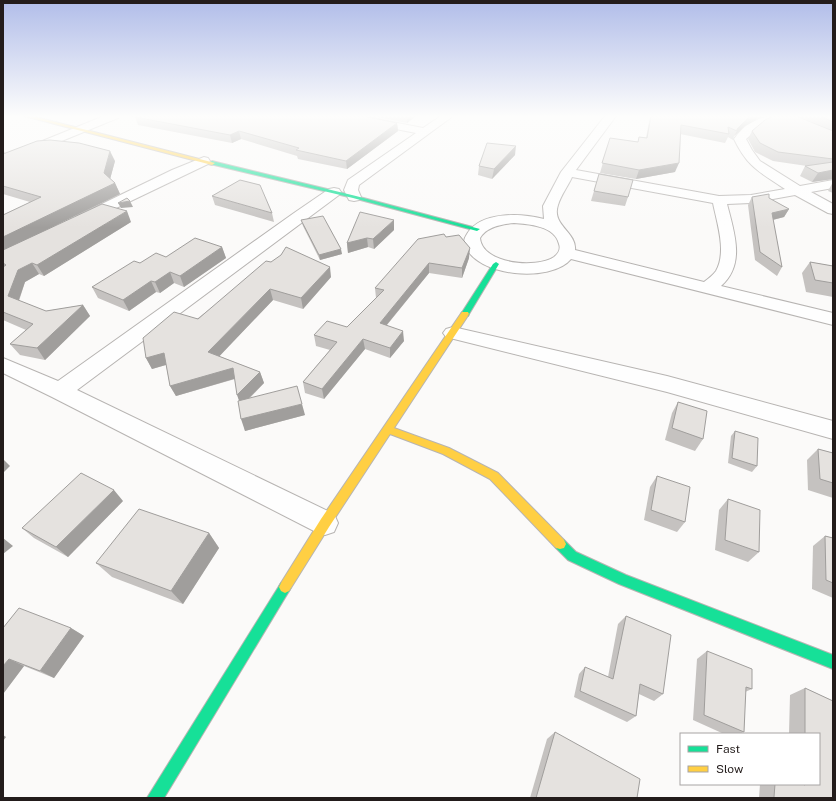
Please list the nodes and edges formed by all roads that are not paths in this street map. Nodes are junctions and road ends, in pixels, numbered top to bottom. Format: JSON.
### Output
{"nodes":[{"id":1,"x":25,"y":153,"type":"edge"},
{"id":2,"x":174,"y":153,"type":"edge"},
{"id":3,"x":399,"y":153,"type":"edge"},
{"id":4,"x":582,"y":153,"type":"edge"},
{"id":5,"x":747,"y":153,"type":"edge"},
{"id":6,"x":204,"y":161,"type":"junction"},
{"id":7,"x":3,"y":162,"type":"edge"},
{"id":8,"x":568,"y":172,"type":"junction"},
{"id":9,"x":833,"y":184,"type":"edge"},
{"id":10,"x":354,"y":190,"type":"junction"},
{"id":11,"x":331,"y":191,"type":"junction"},
{"id":12,"x":800,"y":192,"type":"junction"},
{"id":13,"x":719,"y":200,"type":"junction"},
{"id":14,"x":550,"y":206,"type":"junction"},
{"id":15,"x":833,"y":210,"type":"edge"},
{"id":16,"x":507,"y":219,"type":"junction"},
{"id":17,"x":71,"y":224,"type":"edge"},
{"id":18,"x":477,"y":229,"type":"junction"},
{"id":19,"x":559,"y":232,"type":"junction"},
{"id":20,"x":567,"y":253,"type":"junction"},
{"id":21,"x":496,"y":264,"type":"junction"},
{"id":22,"x":707,"y":288,"type":"junction"},
{"id":23,"x":833,"y":319,"type":"edge"},
{"id":24,"x":453,"y":333,"type":"junction"},
{"id":25,"x":3,"y":365,"type":"edge"},
{"id":26,"x":60,"y":391,"type":"junction"},
{"id":27,"x":388,"y":430,"type":"junction"},
{"id":28,"x":833,"y":430,"type":"edge"},
{"id":29,"x":325,"y":523,"type":"junction"},
{"id":30,"x":833,"y":662,"type":"edge"},
{"id":31,"x":154,"y":798,"type":"edge"}],
"edges":[{"from":1,"to":7,"type":"street"},
{"from":2,"to":6,"type":"street"},
{"from":3,"to":10,"type":"street"},
{"from":4,"to":8,"type":"street"},
{"from":5,"to":12,"type":"street"},
{"from":6,"to":11,"type":"street"},
{"from":6,"to":17,"type":"street"},
{"from":8,"to":13,"type":"street"},
{"from":8,"to":14,"type":"street"},
{"from":9,"to":12,"type":"street"},
{"from":10,"to":11,"type":"street"},
{"from":10,"to":18,"type":"street"},
{"from":11,"to":26,"type":"street"},
{"from":12,"to":13,"type":"street"},
{"from":12,"to":15,"type":"street"},
{"from":13,"to":22,"type":"street"},
{"from":14,"to":16,"type":"street"},
{"from":14,"to":19,"type":"street"},
{"from":16,"to":18,"type":"street"},
{"from":16,"to":19,"type":"street"},
{"from":18,"to":21,"type":"street"},
{"from":19,"to":20,"type":"street"},
{"from":20,"to":21,"type":"street"},
{"from":20,"to":22,"type":"street"},
{"from":21,"to":24,"type":"street"},
{"from":22,"to":23,"type":"street"},
{"from":24,"to":27,"type":"street"},
{"from":24,"to":28,"type":"street"},
{"from":25,"to":26,"type":"street"},
{"from":26,"to":29,"type":"street"},
{"from":27,"to":29,"type":"street"},
{"from":27,"to":30,"type":"street"},
{"from":29,"to":31,"type":"street"}]}
